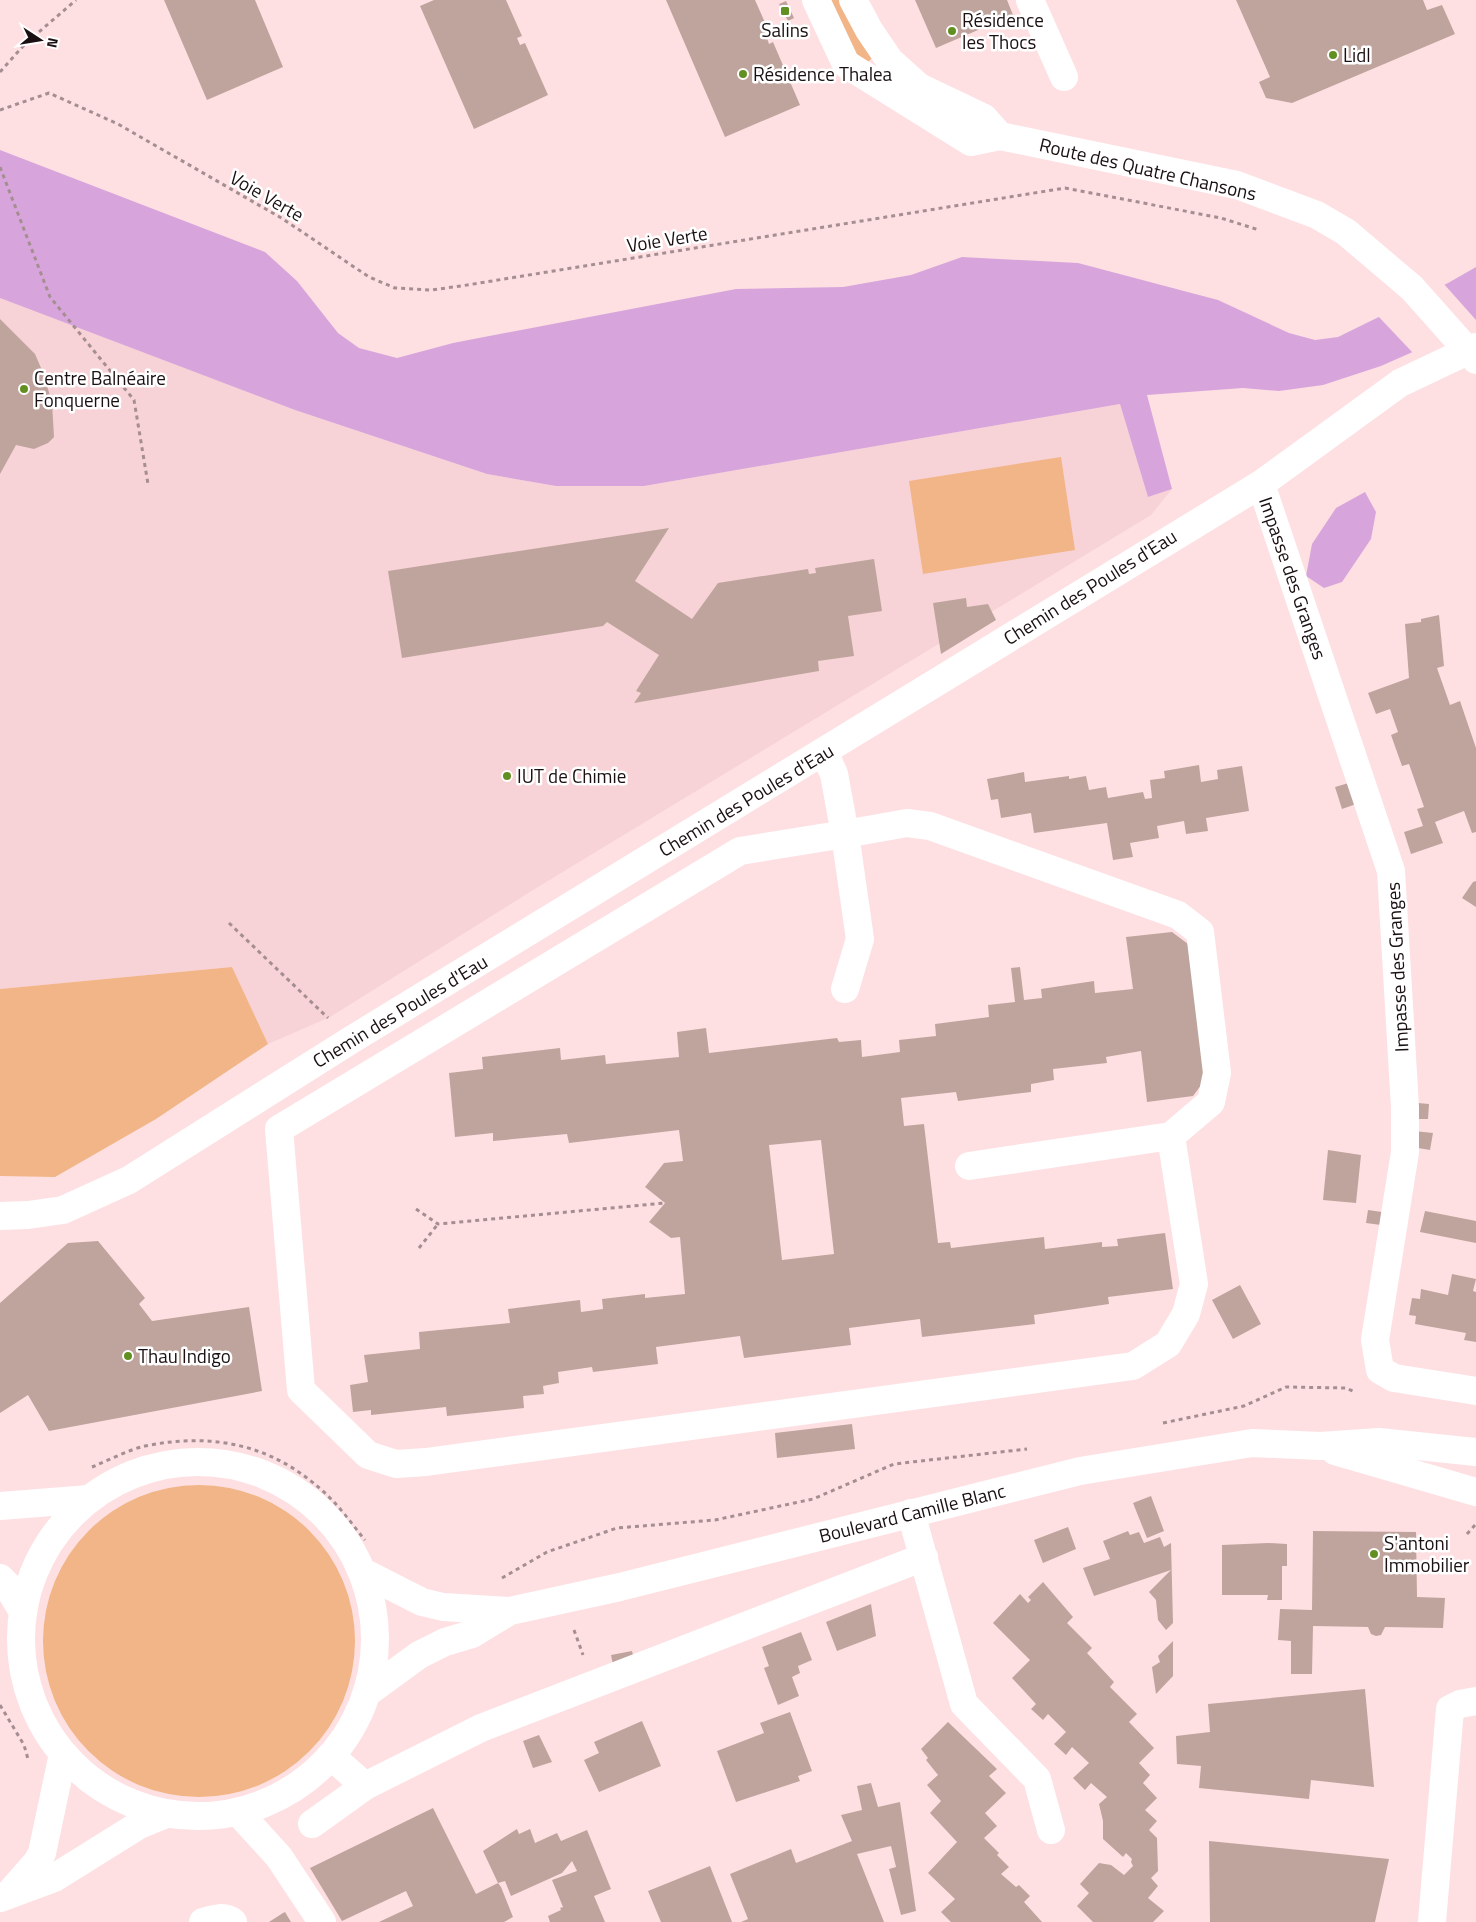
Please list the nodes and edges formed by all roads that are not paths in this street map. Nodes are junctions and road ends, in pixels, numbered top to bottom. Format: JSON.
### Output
{"nodes":[{"id":1,"x":816,"y":0,"type":"edge"},
{"id":2,"x":853,"y":0,"type":"edge"},
{"id":3,"x":1030,"y":0,"type":"edge"},
{"id":4,"x":1064,"y":77,"type":"dead end"},
{"id":5,"x":1000,"y":136,"type":"junction"},
{"id":6,"x":1476,"y":347,"type":"edge"},
{"id":7,"x":1476,"y":360,"type":"edge"},
{"id":8,"x":1261,"y":484,"type":"junction"},
{"id":9,"x":824,"y":752,"type":"junction"},
{"id":10,"x":845,"y":834,"type":"junction"},
{"id":11,"x":845,"y":990,"type":"dead end"},
{"id":12,"x":1170,"y":1136,"type":"junction"},
{"id":13,"x":969,"y":1166,"type":"dead end"},
{"id":14,"x":0,"y":1216,"type":"edge"},
{"id":15,"x":1476,"y":1390,"type":"edge"},
{"id":16,"x":1320,"y":1446,"type":"junction"},
{"id":17,"x":1476,"y":1452,"type":"edge"},
{"id":18,"x":1476,"y":1492,"type":"edge"},
{"id":19,"x":89,"y":1499,"type":"junction"},
{"id":20,"x":0,"y":1506,"type":"edge"},
{"id":21,"x":911,"y":1513,"type":"junction"},
{"id":22,"x":924,"y":1557,"type":"junction"},
{"id":23,"x":361,"y":1571,"type":"junction"},
{"id":24,"x":0,"y":1578,"type":"edge"},
{"id":25,"x":23,"y":1612,"type":"junction"},
{"id":26,"x":510,"y":1612,"type":"junction"},
{"id":27,"x":367,"y":1693,"type":"junction"},
{"id":28,"x":1476,"y":1701,"type":"edge"},
{"id":29,"x":63,"y":1754,"type":"junction"},
{"id":30,"x":331,"y":1756,"type":"junction"},
{"id":31,"x":365,"y":1786,"type":"junction"},
{"id":32,"x":238,"y":1812,"type":"junction"},
{"id":33,"x":166,"y":1814,"type":"junction"},
{"id":34,"x":312,"y":1824,"type":"dead end"},
{"id":35,"x":1051,"y":1830,"type":"dead end"},
{"id":36,"x":4,"y":1896,"type":"edge"},
{"id":37,"x":203,"y":1922,"type":"edge"},
{"id":38,"x":233,"y":1922,"type":"edge"},
{"id":39,"x":322,"y":1922,"type":"edge"},
{"id":40,"x":1432,"y":1922,"type":"edge"}],
"edges":[{"from":1,"to":5,"type":"main road","name":"Route des Quatre Chansons"},
{"from":2,"to":5,"type":"main road"},
{"from":3,"to":4,"type":"main road"},
{"from":5,"to":7,"type":"main road","name":"Route des Quatre Chansons"},
{"from":6,"to":8,"type":"main road","name":"Chemin des Poules d'Eau"},
{"from":8,"to":9,"type":"main road","name":"Chemin des Poules d'Eau"},
{"from":8,"to":15,"type":"main road","name":"Impasse des Granges"},
{"from":9,"to":10,"type":"main road"},
{"from":9,"to":14,"type":"main road","name":"Chemin des Poules d'Eau"},
{"from":10,"to":11,"type":"main road"},
{"from":10,"to":12,"type":"main road"},
{"from":10,"to":12,"type":"main road"},
{"from":12,"to":13,"type":"main road"},
{"from":16,"to":17,"type":"main road","name":"Boulevard Camille Blanc"},
{"from":16,"to":18,"type":"main road","name":"Boulevard Camille Blanc"},
{"from":16,"to":21,"type":"main road","name":"Boulevard Camille Blanc"},
{"from":19,"to":20,"type":"main road"},
{"from":19,"to":23,"type":"main road"},
{"from":19,"to":25,"type":"main road"},
{"from":21,"to":22,"type":"main road"},
{"from":21,"to":26,"type":"main road","name":"Boulevard Camille Blanc"},
{"from":22,"to":31,"type":"main road"},
{"from":22,"to":35,"type":"main road"},
{"from":23,"to":26,"type":"main road","name":"Boulevard Camille Blanc"},
{"from":23,"to":27,"type":"main road"},
{"from":24,"to":25,"type":"main road"},
{"from":25,"to":29,"type":"main road"},
{"from":26,"to":27,"type":"main road","name":"Boulevard Camille Blanc"},
{"from":27,"to":30,"type":"main road"},
{"from":28,"to":40,"type":"main road"},
{"from":29,"to":33,"type":"main road"},
{"from":29,"to":36,"type":"main road"},
{"from":30,"to":31,"type":"main road"},
{"from":30,"to":32,"type":"main road"},
{"from":31,"to":34,"type":"main road"},
{"from":32,"to":33,"type":"main road"},
{"from":32,"to":39,"type":"main road"},
{"from":33,"to":36,"type":"main road"},
{"from":37,"to":38,"type":"main road"}]}
